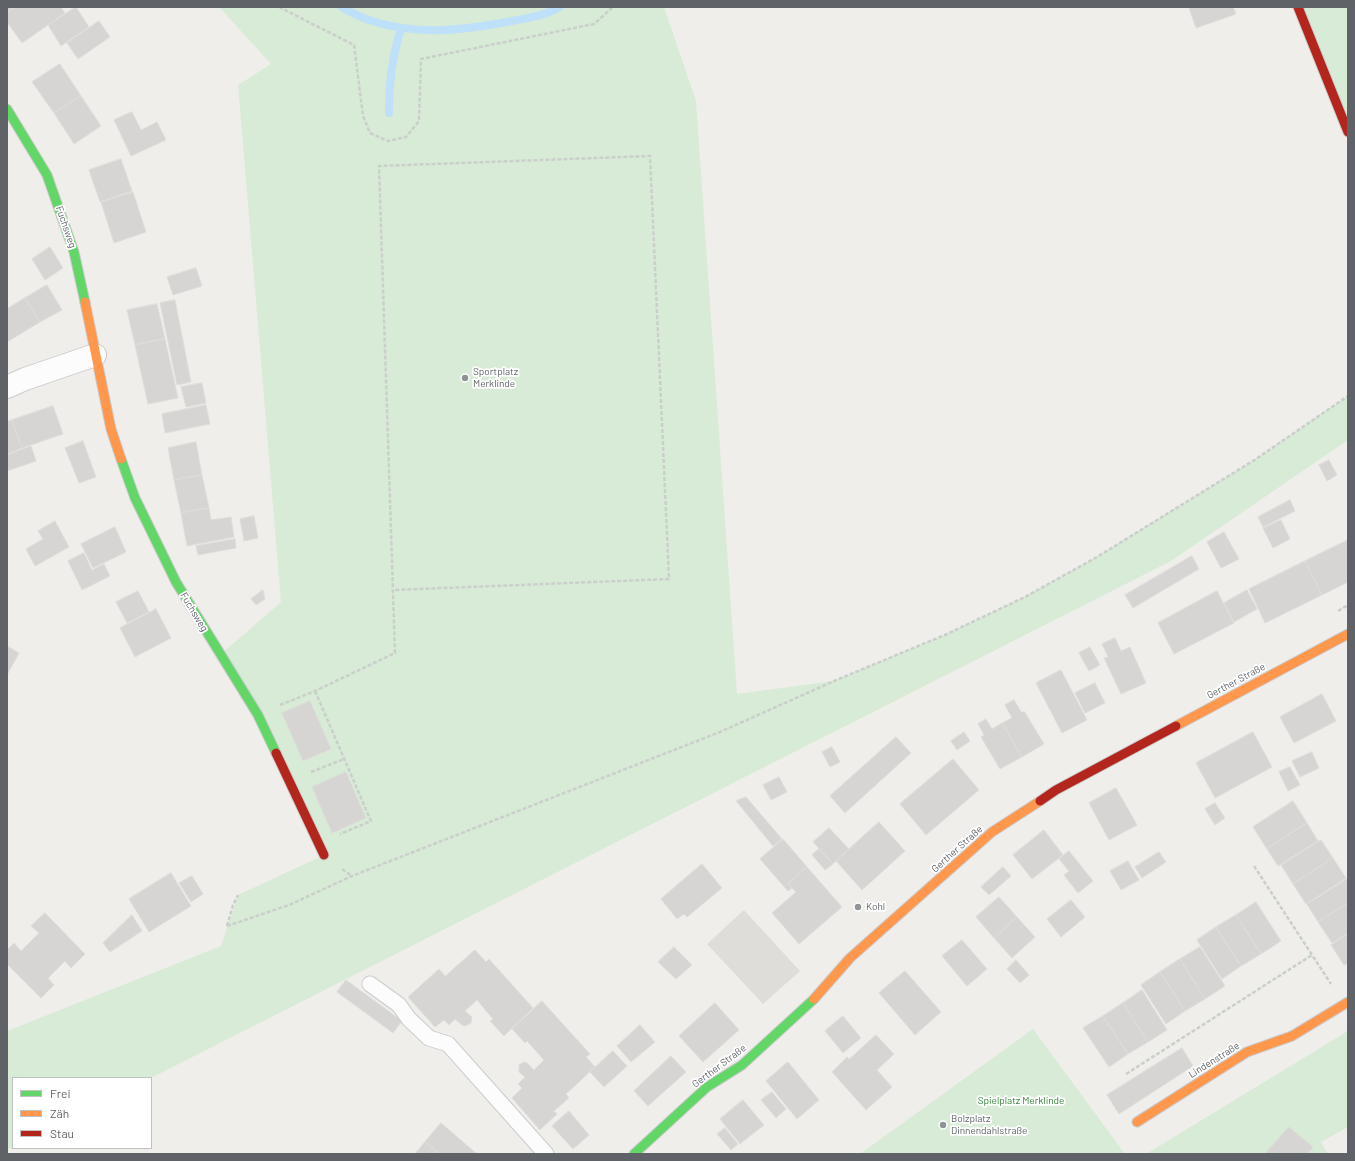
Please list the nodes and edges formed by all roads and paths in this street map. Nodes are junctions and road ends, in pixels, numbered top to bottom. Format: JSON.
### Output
{"nodes":[{"id":1,"x":279,"y":7,"type":"edge"},
{"id":2,"x":613,"y":7,"type":"edge"},
{"id":3,"x":1298,"y":7,"type":"edge"},
{"id":4,"x":7,"y":109,"type":"edge"},
{"id":5,"x":1348,"y":132,"type":"edge"},
{"id":6,"x":95,"y":356,"type":"junction"},
{"id":7,"x":7,"y":387,"type":"edge"},
{"id":8,"x":1348,"y":396,"type":"edge"},
{"id":9,"x":394,"y":590,"type":"junction"},
{"id":10,"x":1348,"y":634,"type":"edge"},
{"id":11,"x":315,"y":691,"type":"junction"},
{"id":12,"x":258,"y":715,"type":"junction"},
{"id":13,"x":344,"y":759,"type":"junction"},
{"id":14,"x":307,"y":774,"type":"dead end"},
{"id":15,"x":340,"y":834,"type":"dead end"},
{"id":16,"x":324,"y":855,"type":"dead end"},
{"id":17,"x":1254,"y":866,"type":"dead end"},
{"id":18,"x":238,"y":895,"type":"dead end"},
{"id":19,"x":1312,"y":955,"type":"junction"},
{"id":20,"x":370,"y":984,"type":"dead end"},
{"id":21,"x":1346,"y":1003,"type":"edge"},
{"id":22,"x":1126,"y":1074,"type":"dead end"},
{"id":23,"x":1137,"y":1122,"type":"dead end"},
{"id":24,"x":546,"y":1154,"type":"edge"},
{"id":25,"x":634,"y":1154,"type":"edge"}],
"edges":[{"from":1,"to":2,"type":"path"},
{"from":3,"to":5,"type":"street"},
{"from":4,"to":6,"type":"street","name":"Fuchsweg"},
{"from":6,"to":7,"type":"street"},
{"from":6,"to":12,"type":"street","name":"Fuchsweg"},
{"from":8,"to":18,"type":"path"},
{"from":9,"to":9,"type":"path"},
{"from":9,"to":11,"type":"path"},
{"from":10,"to":25,"type":"street","name":"Gerther Straße"},
{"from":11,"to":12,"type":"path"},
{"from":11,"to":13,"type":"path"},
{"from":12,"to":16,"type":"street","name":"Fuchsweg"},
{"from":13,"to":14,"type":"path"},
{"from":13,"to":15,"type":"path"},
{"from":17,"to":19,"type":"path"},
{"from":19,"to":21,"type":"path"},
{"from":19,"to":22,"type":"path"},
{"from":20,"to":24,"type":"lane"},
{"from":21,"to":23,"type":"street","name":"Lindenstraße"}]}
